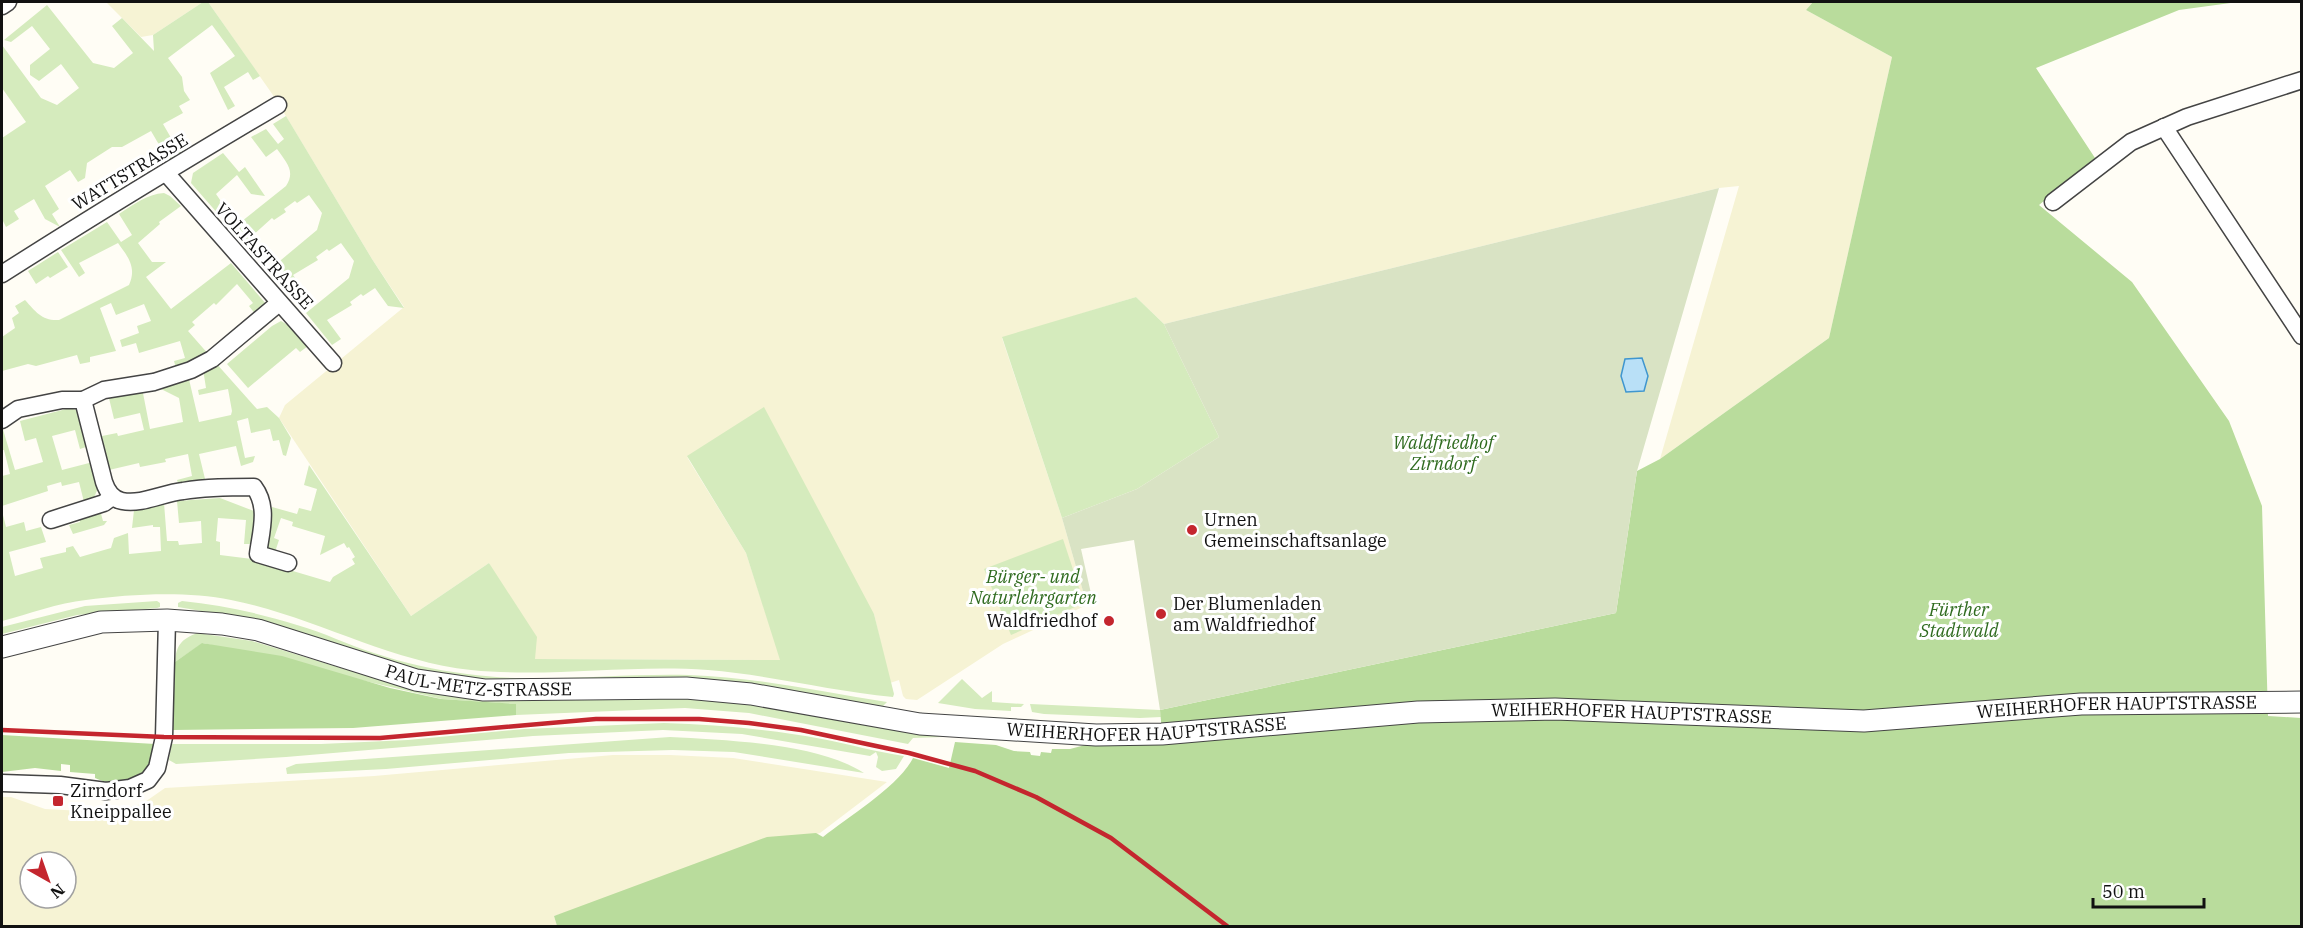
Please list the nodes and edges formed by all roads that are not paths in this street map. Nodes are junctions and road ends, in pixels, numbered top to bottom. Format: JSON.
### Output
{"nodes":[{"id":1,"x":8,"y":2,"type":"edge"},
{"id":2,"x":2,"y":6,"type":"edge"},
{"id":3,"x":2301,"y":80,"type":"edge"},
{"id":4,"x":278,"y":105,"type":"dead end"},
{"id":5,"x":2164,"y":127,"type":"junction"},
{"id":6,"x":166,"y":173,"type":"junction"},
{"id":7,"x":2053,"y":202,"type":"dead end"},
{"id":8,"x":2,"y":274,"type":"edge"},
{"id":9,"x":279,"y":303,"type":"junction"},
{"id":10,"x":2301,"y":336,"type":"edge"},
{"id":11,"x":333,"y":363,"type":"dead end"},
{"id":12,"x":83,"y":400,"type":"junction"},
{"id":13,"x":2,"y":420,"type":"edge"},
{"id":14,"x":112,"y":496,"type":"junction"},
{"id":15,"x":51,"y":520,"type":"dead end"},
{"id":16,"x":288,"y":563,"type":"dead end"},
{"id":17,"x":167,"y":620,"type":"junction"},
{"id":18,"x":2,"y":647,"type":"edge"},
{"id":19,"x":2301,"y":702,"type":"edge"},
{"id":20,"x":962,"y":728,"type":"joint"},
{"id":21,"x":2,"y":783,"type":"edge"}],
"edges":[{"from":1,"to":2,"type":"street"},
{"from":3,"to":5,"type":"street"},
{"from":4,"to":6,"type":"street","name":"WATTSTRASSE"},
{"from":5,"to":7,"type":"street"},
{"from":5,"to":10,"type":"street"},
{"from":6,"to":8,"type":"street","name":"WATTSTRASSE"},
{"from":6,"to":9,"type":"street","name":"VOLTASTRASSE"},
{"from":9,"to":11,"type":"street","name":"VOLTASTRASSE"},
{"from":9,"to":12,"type":"street"},
{"from":12,"to":13,"type":"street"},
{"from":12,"to":14,"type":"street"},
{"from":14,"to":15,"type":"street"},
{"from":14,"to":16,"type":"street"},
{"from":17,"to":18,"type":"street","name":"PAUL-METZ-STRASSE"},
{"from":17,"to":20,"type":"street","name":"PAUL-METZ-STRASSE"},
{"from":17,"to":21,"type":"street"},
{"from":19,"to":20,"type":"street","name":"WEIHERHOFER HAUPTSTRASSE"}]}
